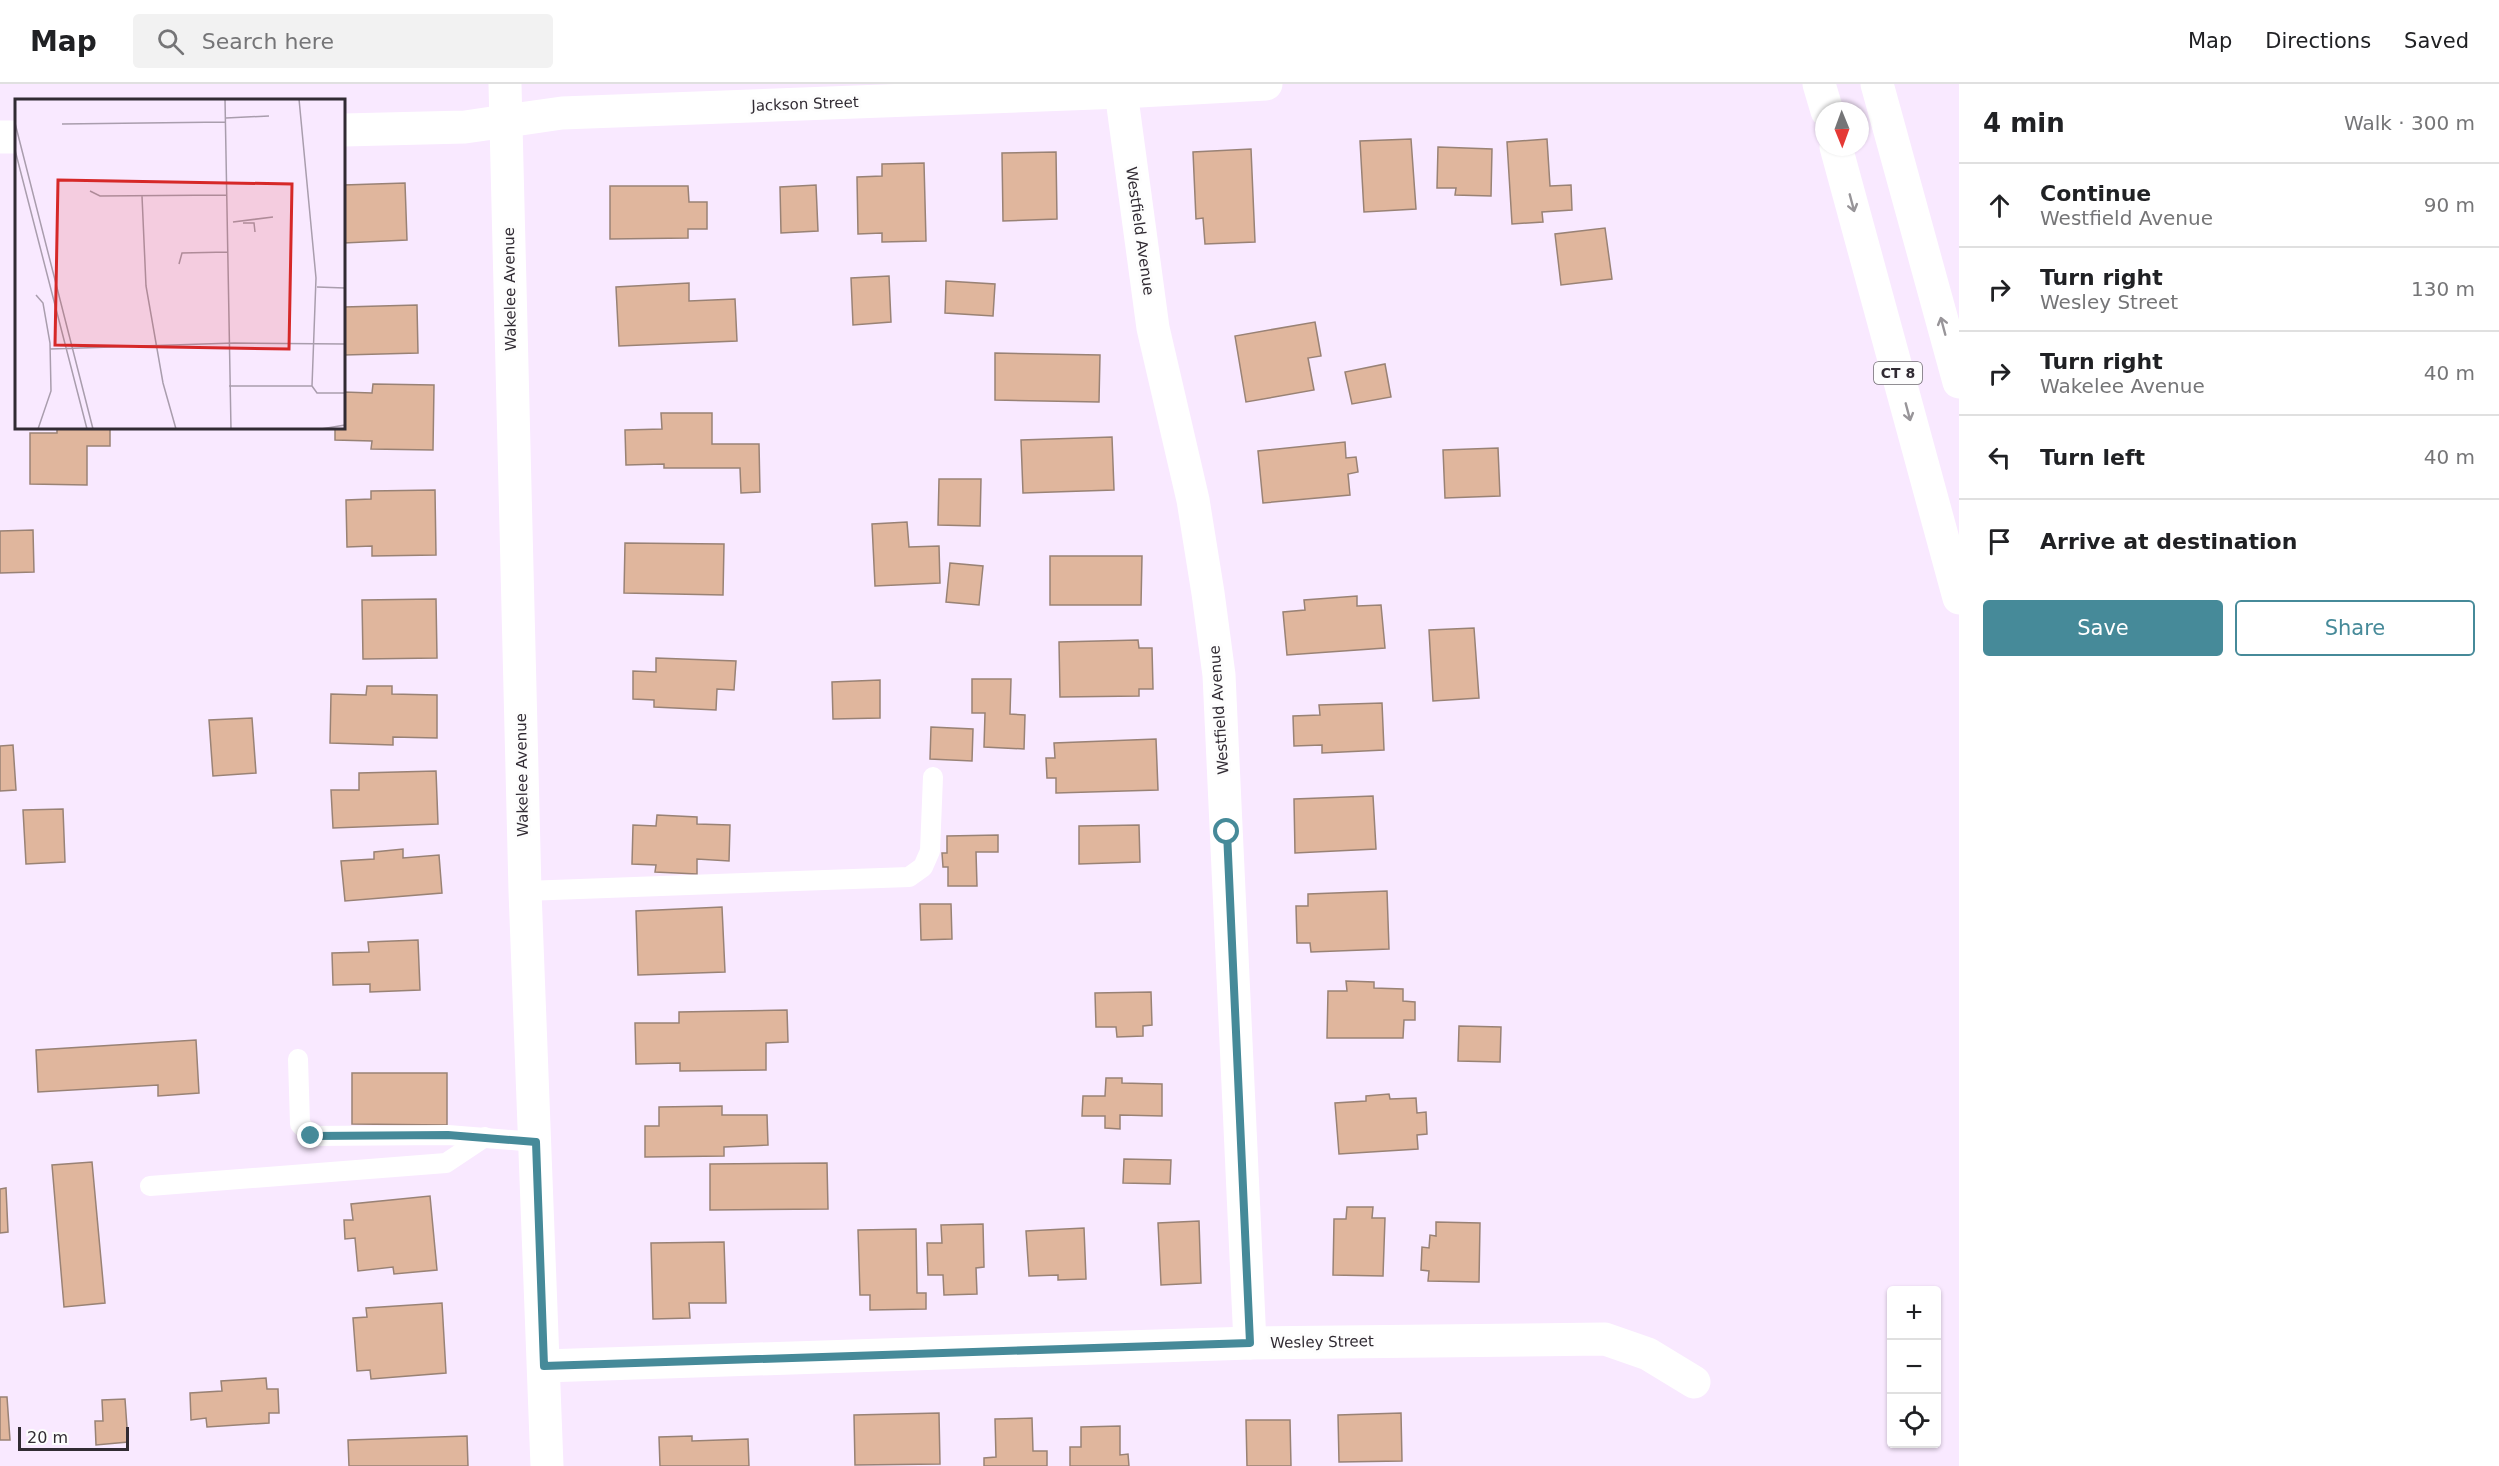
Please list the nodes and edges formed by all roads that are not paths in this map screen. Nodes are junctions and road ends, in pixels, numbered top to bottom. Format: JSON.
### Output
{"nodes":[{"id":1,"x":505,"y":84,"type":"edge"},
{"id":2,"x":1266,"y":84,"type":"edge"},
{"id":3,"x":1819,"y":84,"type":"edge"},
{"id":4,"x":1121,"y":88,"type":"edge"},
{"id":5,"x":1880,"y":96,"type":"edge"},
{"id":6,"x":1824,"y":102,"type":"edge"},
{"id":7,"x":506,"y":121,"type":"junction"},
{"id":8,"x":345,"y":130,"type":"edge"},
{"id":9,"x":1838,"y":156,"type":"edge"},
{"id":10,"x":1959,"y":382,"type":"edge"},
{"id":11,"x":1959,"y":598,"type":"edge"},
{"id":12,"x":933,"y":777,"type":"dead end"},
{"id":13,"x":525,"y":891,"type":"junction"},
{"id":14,"x":298,"y":1059,"type":"dead end"},
{"id":15,"x":485,"y":1137,"type":"junction"},
{"id":16,"x":536,"y":1142,"type":"junction"},
{"id":17,"x":150,"y":1186,"type":"dead end"},
{"id":18,"x":1250,"y":1343,"type":"junction"},
{"id":19,"x":544,"y":1366,"type":"junction"},
{"id":20,"x":1694,"y":1382,"type":"dead end"},
{"id":21,"x":547,"y":1466,"type":"edge"}],
"edges":[{"from":1,"to":7,"type":"main road","name":"Wakelee Avenue"},
{"from":2,"to":4,"type":"main road","name":"Jackson Street"},
{"from":3,"to":6,"type":"main road"},
{"from":4,"to":7,"type":"main road","name":"Jackson Street"},
{"from":4,"to":18,"type":"main road","name":"Westfield Avenue"},
{"from":10,"to":5,"type":"main road","one_way":true},
{"from":7,"to":8,"type":"main road","name":"Jackson Street"},
{"from":7,"to":13,"type":"main road","name":"Wakelee Avenue"},
{"from":9,"to":11,"type":"main road","number":"CT 8","one_way":true},
{"from":12,"to":13,"type":"lane"},
{"from":13,"to":16,"type":"main road","name":"Wakelee Avenue"},
{"from":14,"to":15,"type":"lane"},
{"from":15,"to":16,"type":"lane"},
{"from":15,"to":17,"type":"lane"},
{"from":16,"to":19,"type":"main road","name":"Wakelee Avenue"},
{"from":18,"to":19,"type":"main road","name":"Wesley Street"},
{"from":18,"to":20,"type":"main road","name":"Wesley Street"},
{"from":19,"to":21,"type":"main road","name":"Wakelee Avenue"}]}
